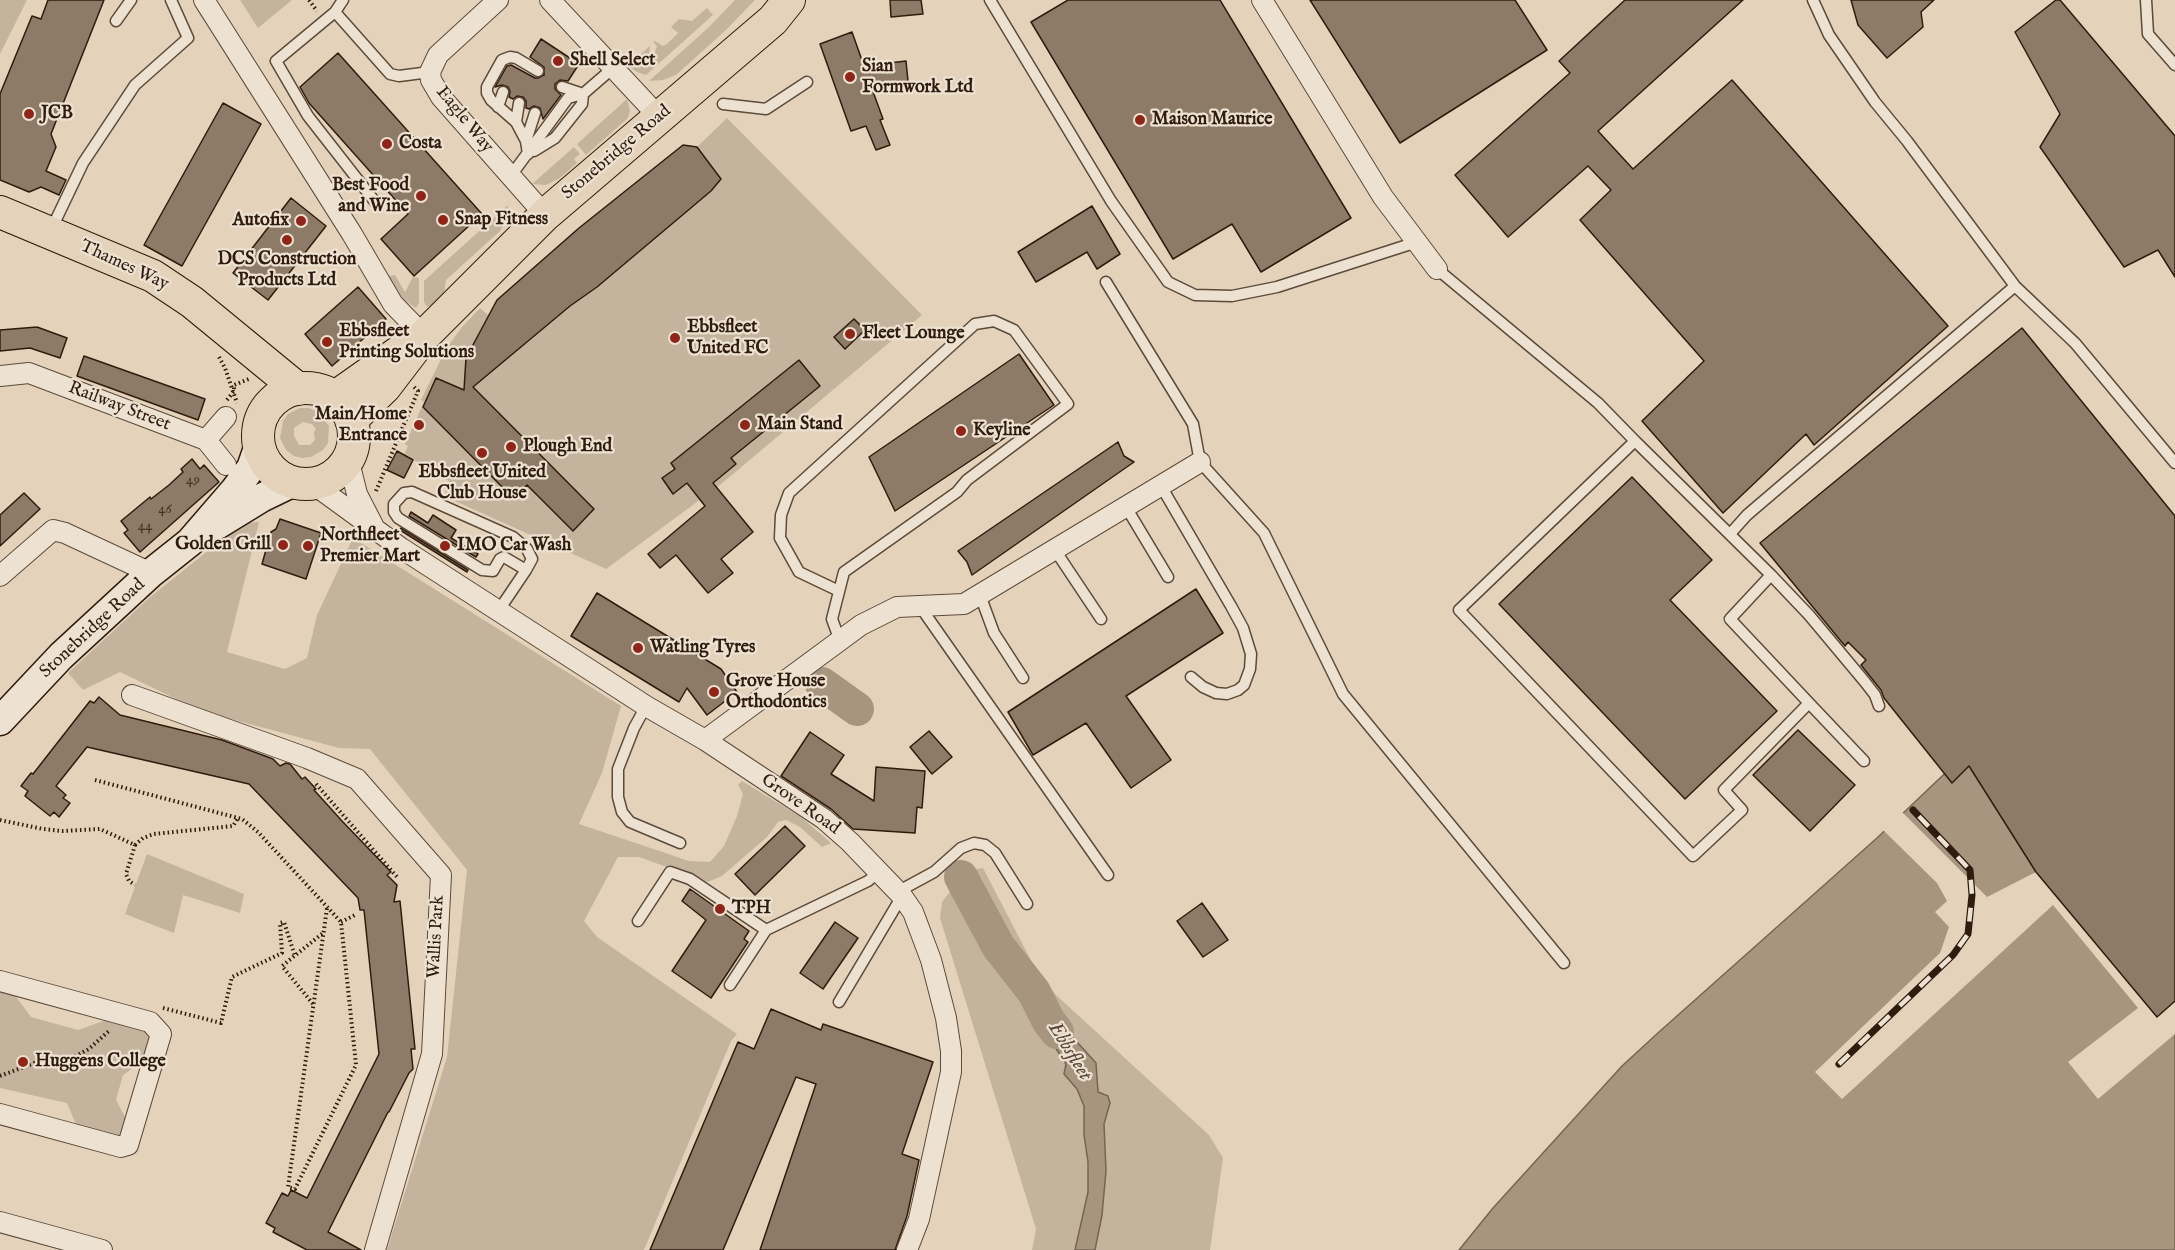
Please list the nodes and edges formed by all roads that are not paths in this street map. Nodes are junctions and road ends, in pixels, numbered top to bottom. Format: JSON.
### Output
{"nodes":[{"id":1,"x":131,"y":0,"type":"edge"},
{"id":2,"x":171,"y":0,"type":"edge"},
{"id":3,"x":204,"y":0,"type":"edge"},
{"id":4,"x":343,"y":0,"type":"edge"},
{"id":5,"x":498,"y":0,"type":"edge"},
{"id":6,"x":550,"y":0,"type":"edge"},
{"id":7,"x":789,"y":0,"type":"edge"},
{"id":8,"x":990,"y":0,"type":"edge"},
{"id":9,"x":1262,"y":0,"type":"edge"},
{"id":10,"x":1813,"y":0,"type":"edge"},
{"id":11,"x":2146,"y":0,"type":"edge"},
{"id":12,"x":335,"y":12,"type":"junction"},
{"id":13,"x":116,"y":21,"type":"dead end"},
{"id":14,"x":2175,"y":65,"type":"edge"},
{"id":15,"x":613,"y":68,"type":"junction"},
{"id":16,"x":538,"y":71,"type":"dead end"},
{"id":17,"x":430,"y":72,"type":"junction"},
{"id":18,"x":807,"y":82,"type":"dead end"},
{"id":19,"x":562,"y":87,"type":"dead end"},
{"id":20,"x":503,"y":92,"type":"dead end"},
{"id":21,"x":583,"y":94,"type":"junction"},
{"id":22,"x":519,"y":103,"type":"dead end"},
{"id":23,"x":723,"y":104,"type":"dead end"},
{"id":24,"x":498,"y":107,"type":"junction"},
{"id":25,"x":535,"y":113,"type":"dead end"},
{"id":26,"x":660,"y":118,"type":"junction"},
{"id":27,"x":516,"y":122,"type":"junction"},
{"id":28,"x":526,"y":141,"type":"junction"},
{"id":29,"x":528,"y":154,"type":"junction"},
{"id":30,"x":510,"y":177,"type":"junction"},
{"id":31,"x":376,"y":203,"type":"dead end"},
{"id":32,"x":0,"y":212,"type":"edge"},
{"id":33,"x":544,"y":214,"type":"junction"},
{"id":34,"x":50,"y":233,"type":"junction"},
{"id":35,"x":1417,"y":242,"type":"junction"},
{"id":36,"x":1437,"y":269,"type":"joint"},
{"id":37,"x":1106,"y":282,"type":"dead end"},
{"id":38,"x":2015,"y":286,"type":"junction"},
{"id":39,"x":423,"y":336,"type":"junction"},
{"id":40,"x":226,"y":346,"type":"junction"},
{"id":41,"x":0,"y":376,"type":"edge"},
{"id":42,"x":298,"y":389,"type":"junction"},
{"id":43,"x":343,"y":409,"type":"junction"},
{"id":44,"x":243,"y":413,"type":"junction"},
{"id":45,"x":206,"y":440,"type":"junction"},
{"id":46,"x":1635,"y":441,"type":"junction"},
{"id":47,"x":259,"y":445,"type":"junction"},
{"id":48,"x":348,"y":458,"type":"junction"},
{"id":49,"x":1200,"y":462,"type":"junction"},
{"id":50,"x":2175,"y":463,"type":"edge"},
{"id":51,"x":226,"y":465,"type":"dead end"},
{"id":52,"x":302,"y":483,"type":"junction"},
{"id":53,"x":1161,"y":486,"type":"junction"},
{"id":54,"x":1126,"y":507,"type":"junction"},
{"id":55,"x":376,"y":531,"type":"junction"},
{"id":56,"x":1730,"y":534,"type":"junction"},
{"id":57,"x":190,"y":542,"type":"junction"},
{"id":58,"x":1054,"y":550,"type":"junction"},
{"id":59,"x":526,"y":570,"type":"junction"},
{"id":60,"x":151,"y":573,"type":"junction"},
{"id":61,"x":1771,"y":575,"type":"junction"},
{"id":62,"x":0,"y":576,"type":"edge"},
{"id":63,"x":1168,"y":577,"type":"dead end"},
{"id":64,"x":839,"y":591,"type":"junction"},
{"id":65,"x":980,"y":595,"type":"junction"},
{"id":66,"x":919,"y":605,"type":"junction"},
{"id":67,"x":499,"y":610,"type":"junction"},
{"id":68,"x":1101,"y":618,"type":"dead end"},
{"id":69,"x":840,"y":641,"type":"junction"},
{"id":70,"x":1191,"y":677,"type":"dead end"},
{"id":71,"x":1023,"y":678,"type":"dead end"},
{"id":72,"x":132,"y":695,"type":"dead end"},
{"id":73,"x":1809,"y":703,"type":"junction"},
{"id":74,"x":646,"y":706,"type":"junction"},
{"id":75,"x":1879,"y":706,"type":"dead end"},
{"id":76,"x":0,"y":721,"type":"edge"},
{"id":77,"x":705,"y":740,"type":"junction"},
{"id":78,"x":1864,"y":761,"type":"dead end"},
{"id":79,"x":680,"y":843,"type":"dead end"},
{"id":80,"x":880,"y":872,"type":"junction"},
{"id":81,"x":1108,"y":875,"type":"dead end"},
{"id":82,"x":900,"y":894,"type":"junction"},
{"id":83,"x":1027,"y":904,"type":"dead end"},
{"id":84,"x":638,"y":921,"type":"dead end"},
{"id":85,"x":766,"y":930,"type":"junction"},
{"id":86,"x":1564,"y":963,"type":"dead end"},
{"id":87,"x":0,"y":981,"type":"edge"},
{"id":88,"x":730,"y":986,"type":"dead end"},
{"id":89,"x":839,"y":1002,"type":"dead end"},
{"id":90,"x":0,"y":1114,"type":"edge"},
{"id":91,"x":0,"y":1222,"type":"edge"},
{"id":92,"x":64,"y":1245,"type":"edge"},
{"id":93,"x":102,"y":1250,"type":"edge"},
{"id":94,"x":375,"y":1250,"type":"edge"},
{"id":95,"x":907,"y":1250,"type":"edge"}],
"edges":[{"from":1,"to":13,"type":"lane"},
{"from":2,"to":34,"type":"lane"},
{"from":3,"to":39,"type":"street"},
{"from":4,"to":12,"type":"lane"},
{"from":5,"to":17,"type":"street","name":"Eagle Way"},
{"from":6,"to":15,"type":"street"},
{"from":7,"to":26,"type":"main road","name":"Stonebridge Road"},
{"from":8,"to":35,"type":"lane"},
{"from":9,"to":35,"type":"street"},
{"from":10,"to":38,"type":"lane"},
{"from":11,"to":14,"type":"lane"},
{"from":12,"to":17,"type":"lane"},
{"from":12,"to":31,"type":"lane"},
{"from":15,"to":21,"type":"lane"},
{"from":15,"to":26,"type":"street"},
{"from":16,"to":24,"type":"lane"},
{"from":17,"to":30,"type":"street","name":"Eagle Way"},
{"from":18,"to":23,"type":"lane"},
{"from":19,"to":21,"type":"lane"},
{"from":20,"to":24,"type":"lane"},
{"from":21,"to":29,"type":"lane"},
{"from":22,"to":27,"type":"lane"},
{"from":24,"to":27,"type":"lane"},
{"from":25,"to":28,"type":"lane"},
{"from":26,"to":33,"type":"main road","name":"Stonebridge Road"},
{"from":27,"to":28,"type":"lane"},
{"from":28,"to":29,"type":"lane"},
{"from":29,"to":30,"type":"lane"},
{"from":30,"to":33,"type":"street","name":"Eagle Way"},
{"from":32,"to":34,"type":"main road","name":"Thames Way"},
{"from":33,"to":39,"type":"main road","name":"Stonebridge Road"},
{"from":34,"to":40,"type":"main road","name":"Thames Way"},
{"from":35,"to":36,"type":"street"},
{"from":36,"to":46,"type":"lane"},
{"from":37,"to":49,"type":"lane"},
{"from":38,"to":50,"type":"lane"},
{"from":38,"to":56,"type":"lane"},
{"from":39,"to":43,"type":"main road","name":"Stonebridge Road"},
{"from":40,"to":42,"type":"main road","name":"Thames Way"},
{"from":40,"to":44,"type":"main road","name":"Thames Way"},
{"from":41,"to":45,"type":"street","name":"Railway Street"},
{"from":42,"to":43,"type":"main road"},
{"from":42,"to":44,"type":"main road"},
{"from":43,"to":48,"type":"main road"},
{"from":44,"to":45,"type":"street"},
{"from":44,"to":47,"type":"main road"},
{"from":45,"to":51,"type":"street"},
{"from":46,"to":56,"type":"lane"},
{"from":46,"to":73,"type":"lane"},
{"from":47,"to":52,"type":"main road"},
{"from":47,"to":57,"type":"main road","name":"Stonebridge Road"},
{"from":48,"to":52,"type":"main road"},
{"from":48,"to":55,"type":"street"},
{"from":49,"to":53,"type":"street"},
{"from":49,"to":86,"type":"lane"},
{"from":52,"to":55,"type":"street","name":"Grove Road"},
{"from":52,"to":57,"type":"main road","name":"Stonebridge Road"},
{"from":53,"to":54,"type":"street"},
{"from":53,"to":70,"type":"lane"},
{"from":54,"to":58,"type":"street"},
{"from":54,"to":63,"type":"lane"},
{"from":55,"to":67,"type":"street","name":"Grove Road"},
{"from":56,"to":61,"type":"lane"},
{"from":57,"to":60,"type":"main road","name":"Stonebridge Road"},
{"from":58,"to":65,"type":"street"},
{"from":58,"to":68,"type":"lane"},
{"from":59,"to":59,"type":"lane"},
{"from":59,"to":67,"type":"lane"},
{"from":60,"to":62,"type":"street"},
{"from":60,"to":76,"type":"main road","name":"Stonebridge Road"},
{"from":61,"to":73,"type":"lane"},
{"from":61,"to":75,"type":"lane"},
{"from":64,"to":64,"type":"lane"},
{"from":64,"to":69,"type":"lane"},
{"from":65,"to":66,"type":"street"},
{"from":65,"to":71,"type":"lane"},
{"from":66,"to":69,"type":"street"},
{"from":66,"to":81,"type":"lane"},
{"from":67,"to":74,"type":"street","name":"Grove Road"},
{"from":69,"to":77,"type":"street"},
{"from":72,"to":94,"type":"street","name":"Wallis Park"},
{"from":73,"to":78,"type":"lane"},
{"from":74,"to":77,"type":"street","name":"Grove Road"},
{"from":74,"to":79,"type":"lane"},
{"from":77,"to":80,"type":"street","name":"Grove Road"},
{"from":80,"to":82,"type":"street","name":"Grove Road"},
{"from":80,"to":85,"type":"lane"},
{"from":82,"to":83,"type":"lane"},
{"from":82,"to":89,"type":"lane"},
{"from":82,"to":95,"type":"street","name":"Grove Road"},
{"from":84,"to":85,"type":"lane"},
{"from":85,"to":88,"type":"lane"},
{"from":87,"to":90,"type":"street"},
{"from":91,"to":92,"type":"street"},
{"from":92,"to":93,"type":"street"}]}
